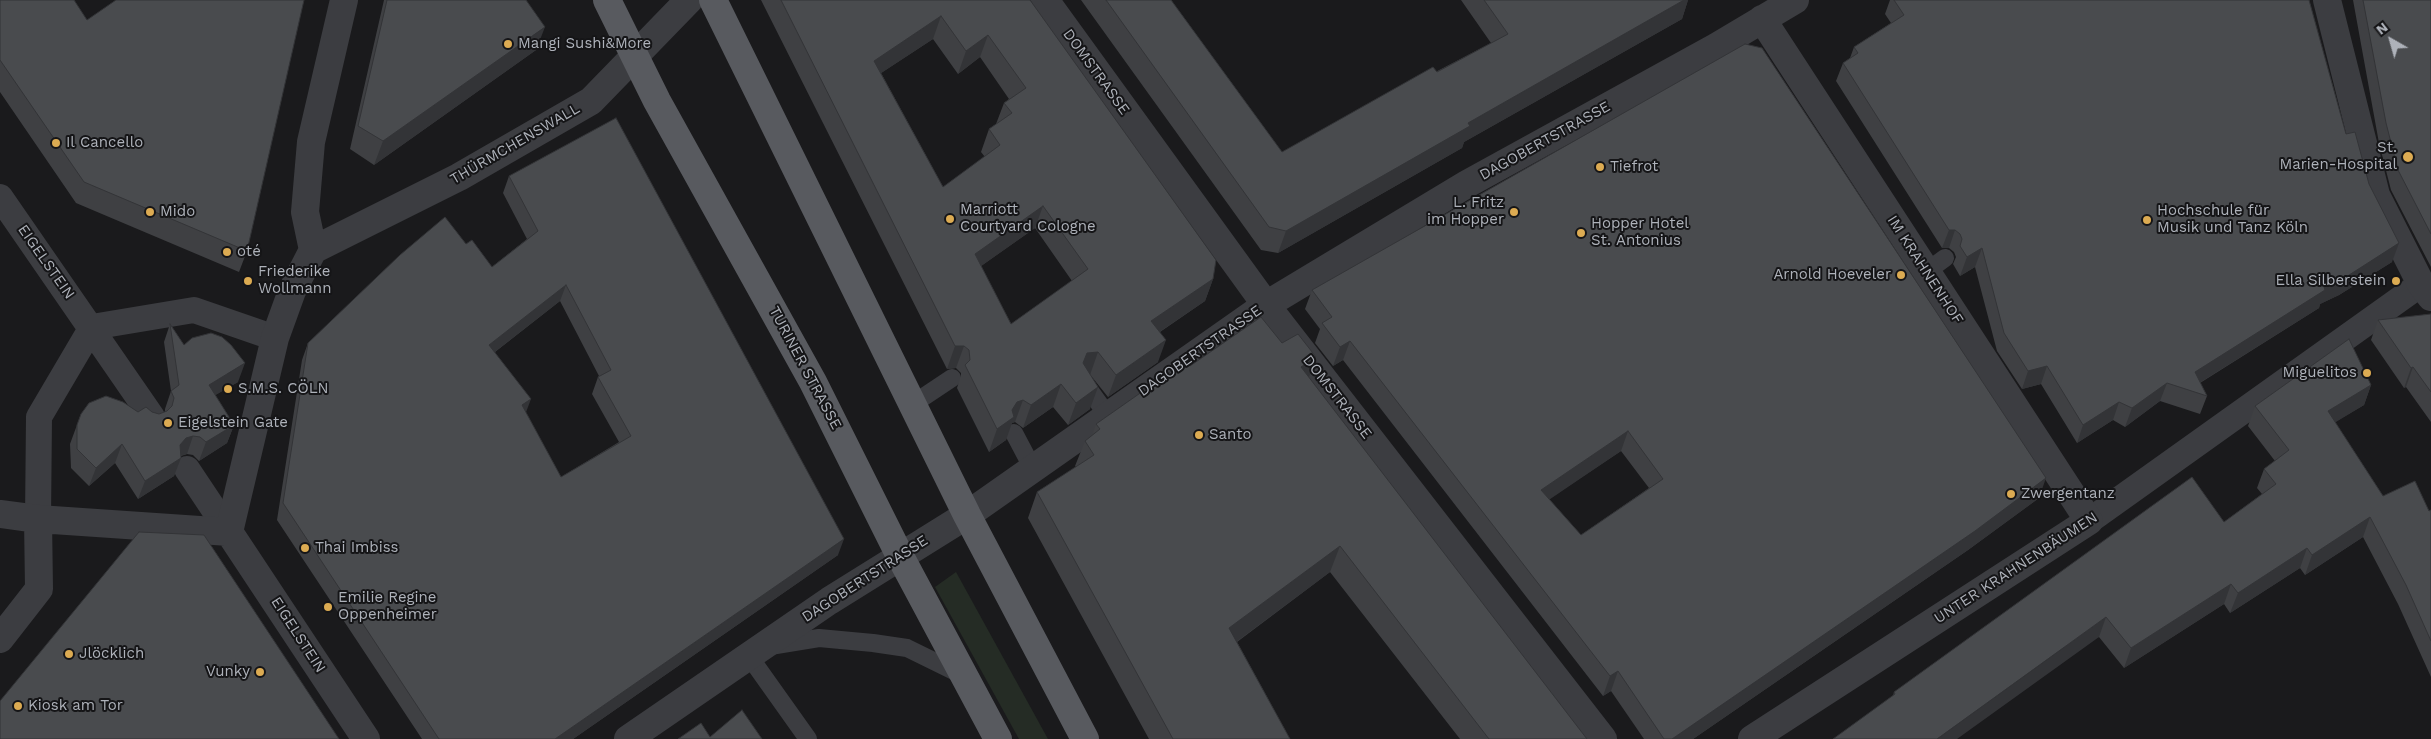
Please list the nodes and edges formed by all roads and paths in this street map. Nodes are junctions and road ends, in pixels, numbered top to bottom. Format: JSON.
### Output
{"nodes":[{"id":1,"x":344,"y":0,"type":"edge"},
{"id":2,"x":607,"y":0,"type":"edge"},
{"id":3,"x":689,"y":0,"type":"edge"},
{"id":4,"x":713,"y":0,"type":"edge"},
{"id":5,"x":1044,"y":0,"type":"edge"},
{"id":6,"x":1795,"y":0,"type":"edge"},
{"id":7,"x":2327,"y":0,"type":"edge"},
{"id":8,"x":1762,"y":19,"type":"junction"},
{"id":9,"x":635,"y":56,"type":"junction"},
{"id":10,"x":0,"y":197,"type":"edge"},
{"id":11,"x":313,"y":250,"type":"junction"},
{"id":12,"x":2426,"y":290,"type":"edge"},
{"id":13,"x":1266,"y":305,"type":"junction"},
{"id":14,"x":92,"y":327,"type":"junction"},
{"id":15,"x":275,"y":338,"type":"junction"},
{"id":16,"x":952,"y":378,"type":"dead end"},
{"id":17,"x":1085,"y":384,"type":"edge"},
{"id":18,"x":912,"y":404,"type":"junction"},
{"id":19,"x":1108,"y":416,"type":"junction"},
{"id":20,"x":152,"y":417,"type":"edge"},
{"id":21,"x":1014,"y":433,"type":"edge"},
{"id":22,"x":187,"y":469,"type":"dead end"},
{"id":23,"x":1033,"y":469,"type":"junction"},
{"id":24,"x":0,"y":514,"type":"edge"},
{"id":25,"x":968,"y":515,"type":"junction"},
{"id":26,"x":38,"y":519,"type":"junction"},
{"id":27,"x":2089,"y":521,"type":"junction"},
{"id":28,"x":229,"y":532,"type":"junction"},
{"id":29,"x":900,"y":556,"type":"junction"},
{"id":30,"x":0,"y":640,"type":"edge"},
{"id":31,"x":756,"y":652,"type":"junction"},
{"id":32,"x":962,"y":675,"type":"junction"},
{"id":33,"x":366,"y":739,"type":"edge"},
{"id":34,"x":628,"y":739,"type":"edge"},
{"id":35,"x":808,"y":739,"type":"edge"},
{"id":36,"x":998,"y":739,"type":"edge"},
{"id":37,"x":1085,"y":739,"type":"edge"},
{"id":38,"x":1603,"y":739,"type":"edge"},
{"id":39,"x":1752,"y":739,"type":"edge"}],
"edges":[{"from":1,"to":11,"type":"street"},
{"from":2,"to":9,"type":"main road","name":"TURINER STRASSE"},
{"from":3,"to":9,"type":"street","name":"THÜRMCHENSWALL"},
{"from":4,"to":18,"type":"main road"},
{"from":5,"to":13,"type":"street","name":"DOMSTRASSE"},
{"from":6,"to":8,"type":"street","name":"DAGOBERTSTRASSE"},
{"from":7,"to":12,"type":"street"},
{"from":8,"to":13,"type":"street","name":"DAGOBERTSTRASSE"},
{"from":8,"to":27,"type":"street","name":"IM KRAHNENHOF"},
{"from":9,"to":11,"type":"street","name":"THÜRMCHENSWALL"},
{"from":9,"to":29,"type":"main road","name":"TURINER STRASSE"},
{"from":10,"to":14,"type":"street","name":"EIGELSTEIN"},
{"from":11,"to":15,"type":"street"},
{"from":12,"to":27,"type":"street","name":"UNTER KRAHNENBÄUMEN"},
{"from":13,"to":19,"type":"street","name":"DAGOBERTSTRASSE"},
{"from":13,"to":38,"type":"street","name":"DOMSTRASSE"},
{"from":14,"to":15,"type":"street"},
{"from":14,"to":20,"type":"street","name":"EIGELSTEIN"},
{"from":14,"to":26,"type":"street"},
{"from":15,"to":28,"type":"street"},
{"from":16,"to":18,"type":"lane"},
{"from":17,"to":19,"type":"lane"},
{"from":18,"to":25,"type":"main road"},
{"from":19,"to":23,"type":"street","name":"DAGOBERTSTRASSE"},
{"from":21,"to":23,"type":"lane"},
{"from":22,"to":28,"type":"street","name":"EIGELSTEIN"},
{"from":23,"to":25,"type":"street","name":"DAGOBERTSTRASSE"},
{"from":24,"to":26,"type":"street"},
{"from":25,"to":29,"type":"street","name":"DAGOBERTSTRASSE"},
{"from":25,"to":37,"type":"main road"},
{"from":26,"to":28,"type":"street"},
{"from":26,"to":30,"type":"street"},
{"from":27,"to":39,"type":"street","name":"UNTER KRAHNENBÄUMEN"},
{"from":28,"to":33,"type":"street","name":"EIGELSTEIN"},
{"from":29,"to":31,"type":"street","name":"DAGOBERTSTRASSE"},
{"from":29,"to":32,"type":"main road","name":"TURINER STRASSE"},
{"from":31,"to":32,"type":"lane"},
{"from":31,"to":34,"type":"street","name":"DAGOBERTSTRASSE"},
{"from":31,"to":35,"type":"lane"},
{"from":32,"to":36,"type":"main road","name":"TURINER STRASSE"}]}
